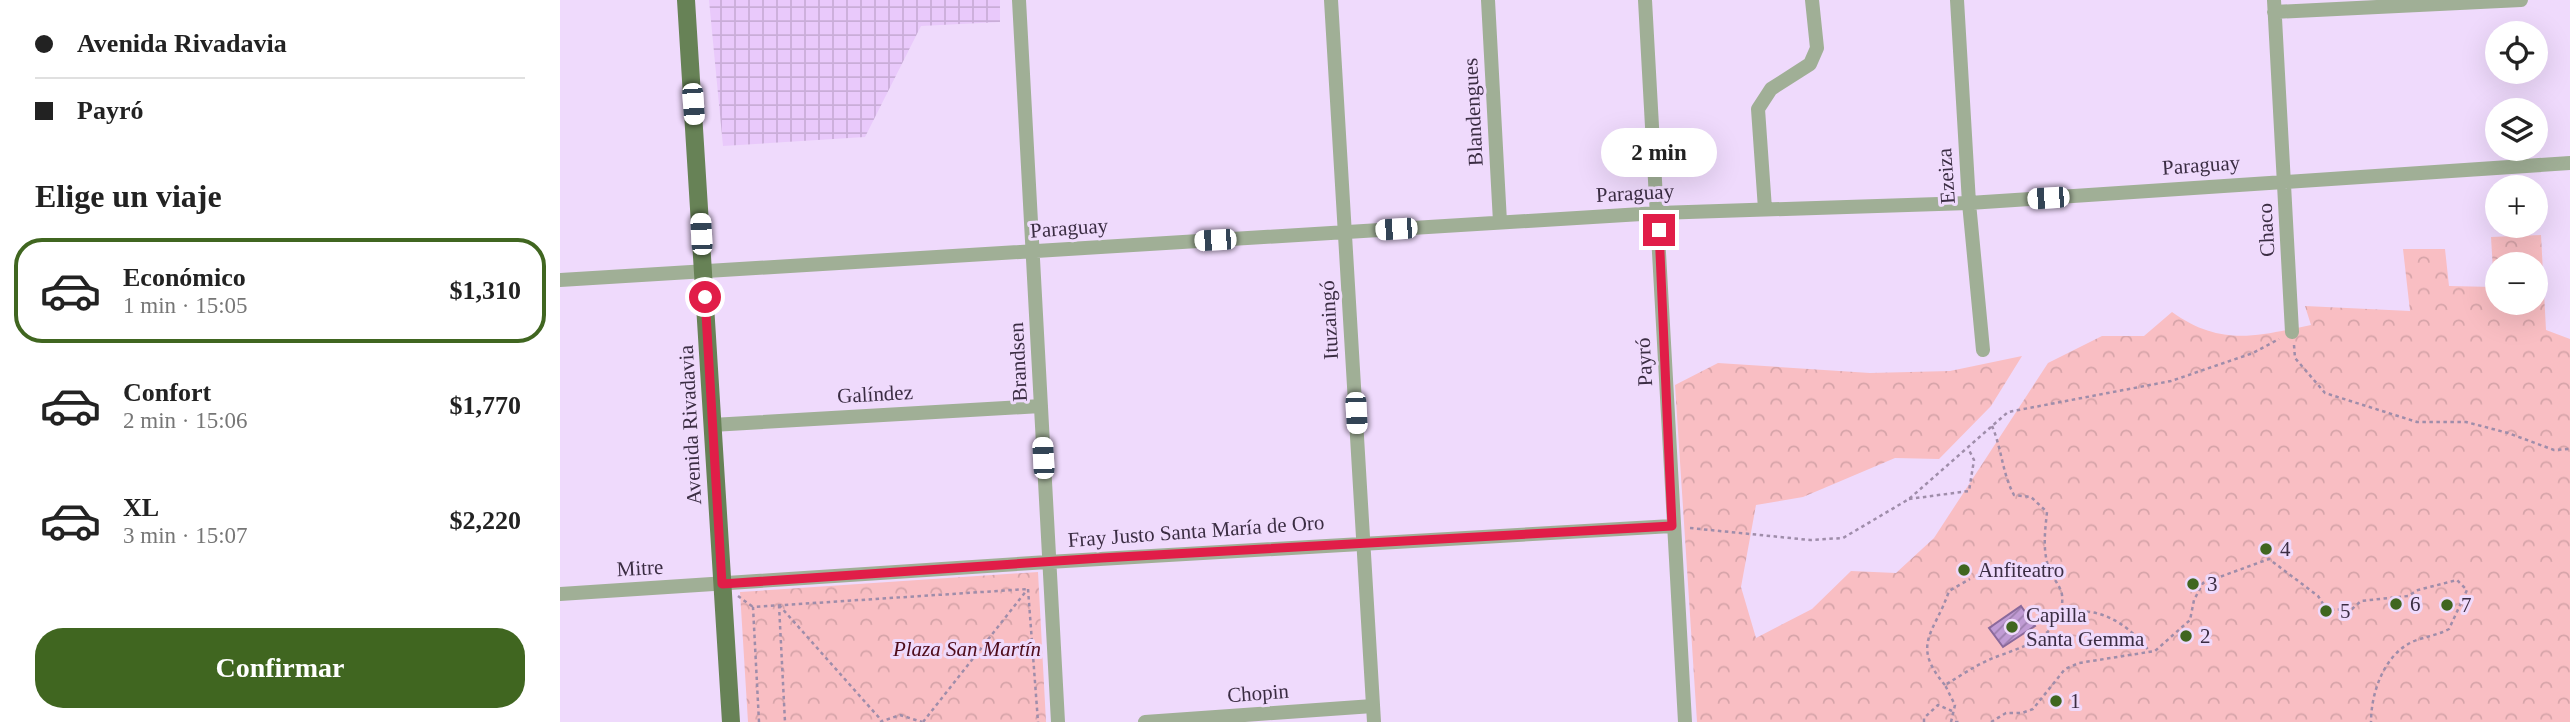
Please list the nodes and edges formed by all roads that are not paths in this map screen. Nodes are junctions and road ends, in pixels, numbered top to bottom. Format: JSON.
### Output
{"nodes":[{"id":1,"x":686,"y":0,"type":"edge"},
{"id":2,"x":1019,"y":0,"type":"edge"},
{"id":3,"x":1331,"y":0,"type":"edge"},
{"id":4,"x":1488,"y":0,"type":"edge"},
{"id":5,"x":1646,"y":0,"type":"edge"},
{"id":6,"x":1812,"y":0,"type":"edge"},
{"id":7,"x":1957,"y":0,"type":"edge"},
{"id":8,"x":2521,"y":0,"type":"edge"},
{"id":9,"x":2274,"y":6,"type":"edge"},
{"id":10,"x":2570,"y":163,"type":"edge"},
{"id":11,"x":2285,"y":180,"type":"junction"},
{"id":12,"x":1969,"y":203,"type":"junction"},
{"id":13,"x":1765,"y":209,"type":"junction"},
{"id":14,"x":1658,"y":212,"type":"junction"},
{"id":15,"x":1500,"y":222,"type":"junction"},
{"id":16,"x":1345,"y":232,"type":"junction"},
{"id":17,"x":1034,"y":251,"type":"junction"},
{"id":18,"x":703,"y":272,"type":"junction"},
{"id":19,"x":560,"y":280,"type":"edge"},
{"id":20,"x":2292,"y":332,"type":"road end"},
{"id":21,"x":1983,"y":350,"type":"dead end"},
{"id":22,"x":1041,"y":406,"type":"junction"},
{"id":23,"x":712,"y":425,"type":"junction"},
{"id":24,"x":1672,"y":526,"type":"junction"},
{"id":25,"x":1363,"y":542,"type":"junction"},
{"id":26,"x":1048,"y":562,"type":"junction"},
{"id":27,"x":722,"y":584,"type":"junction"},
{"id":28,"x":560,"y":594,"type":"edge"},
{"id":29,"x":1373,"y":706,"type":"junction"},
{"id":30,"x":731,"y":722,"type":"edge"},
{"id":31,"x":1058,"y":722,"type":"edge"},
{"id":32,"x":1145,"y":722,"type":"edge"},
{"id":33,"x":1374,"y":722,"type":"edge"},
{"id":34,"x":1685,"y":722,"type":"edge"}],
"edges":[{"from":1,"to":18,"type":"main road","name":"Avenida Rivadavia"},
{"from":2,"to":17,"type":"street","name":"Brandsen"},
{"from":3,"to":16,"type":"street","name":"Ituzaingó"},
{"from":4,"to":15,"type":"street","name":"Blandengues"},
{"from":5,"to":14,"type":"street","name":"Payró"},
{"from":6,"to":13,"type":"street"},
{"from":7,"to":12,"type":"street","name":"Ezeiza"},
{"from":8,"to":9,"type":"street"},
{"from":9,"to":11,"type":"street","name":"Chaco"},
{"from":10,"to":11,"type":"street","name":"Paraguay"},
{"from":11,"to":12,"type":"street","name":"Paraguay"},
{"from":11,"to":20,"type":"street","name":"Chaco"},
{"from":12,"to":13,"type":"street","name":"Paraguay"},
{"from":12,"to":21,"type":"street","name":"Ezeiza"},
{"from":13,"to":14,"type":"street","name":"Paraguay"},
{"from":14,"to":15,"type":"street","name":"Paraguay"},
{"from":14,"to":24,"type":"street","name":"Payró"},
{"from":15,"to":16,"type":"street","name":"Paraguay"},
{"from":16,"to":17,"type":"street","name":"Paraguay"},
{"from":16,"to":25,"type":"street","name":"Ituzaingó"},
{"from":17,"to":18,"type":"street","name":"Paraguay"},
{"from":17,"to":22,"type":"street","name":"Brandsen"},
{"from":18,"to":19,"type":"street","name":"Paraguay"},
{"from":18,"to":23,"type":"main road","name":"Avenida Rivadavia"},
{"from":22,"to":23,"type":"street","name":"Galíndez"},
{"from":22,"to":26,"type":"street","name":"Brandsen"},
{"from":23,"to":27,"type":"main road","name":"Avenida Rivadavia"},
{"from":24,"to":25,"type":"street","name":"Fray Justo Santa María de Oro"},
{"from":24,"to":34,"type":"street","name":"Payró"},
{"from":25,"to":26,"type":"street","name":"Fray Justo Santa María de Oro"},
{"from":25,"to":29,"type":"street","name":"Ituzaingó"},
{"from":26,"to":27,"type":"street","name":"Fray Justo Santa María de Oro"},
{"from":26,"to":31,"type":"street","name":"Brandsen"},
{"from":27,"to":28,"type":"street","name":"Mitre"},
{"from":27,"to":30,"type":"main road","name":"Avenida Rivadavia"},
{"from":29,"to":32,"type":"street","name":"Chopin"},
{"from":29,"to":33,"type":"street","name":"Ituzaingó"}]}
